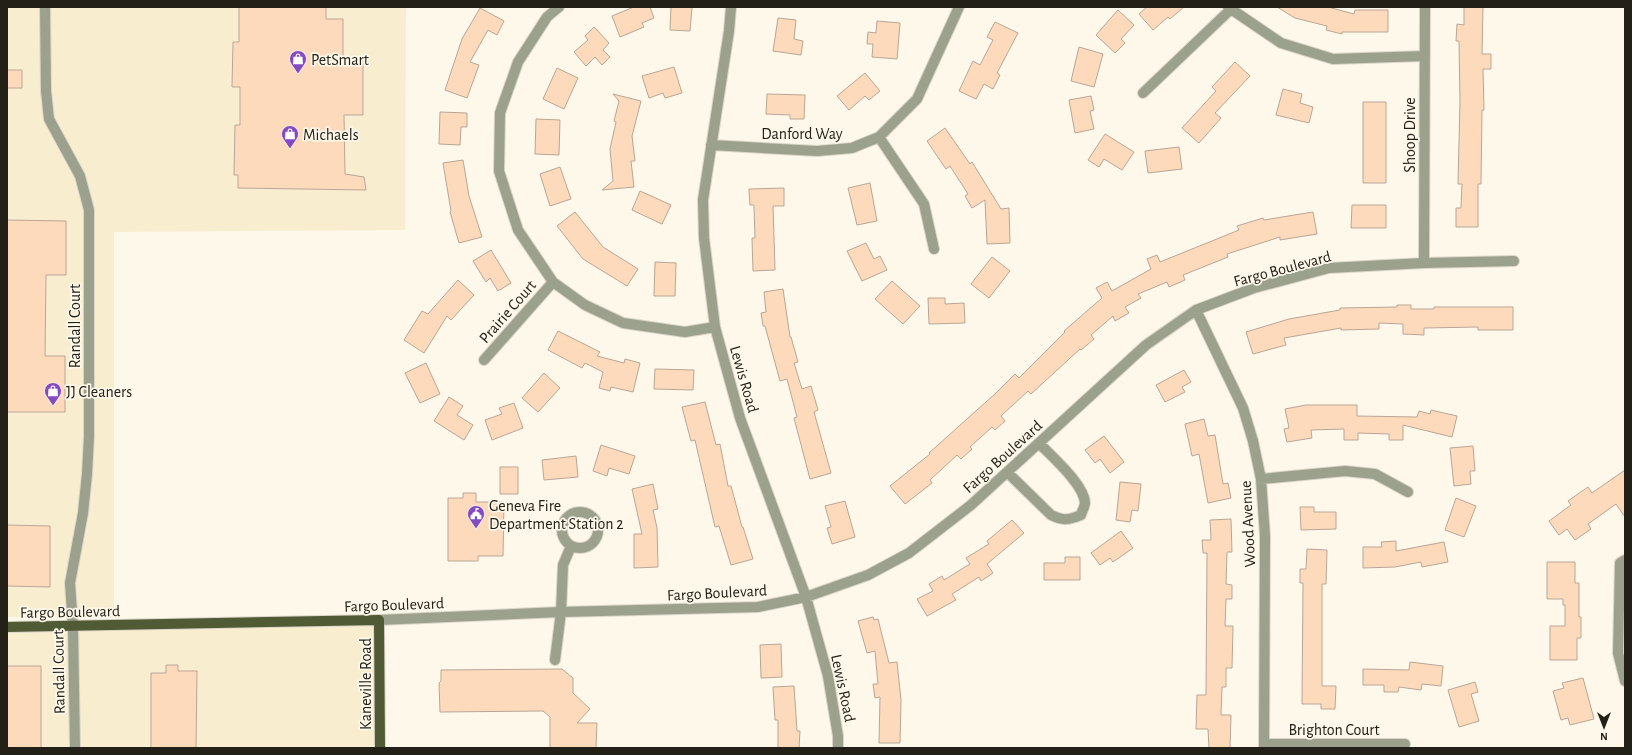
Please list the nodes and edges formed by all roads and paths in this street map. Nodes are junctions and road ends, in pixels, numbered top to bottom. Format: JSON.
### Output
{"nodes":[{"id":1,"x":45,"y":7,"type":"edge"},
{"id":2,"x":558,"y":7,"type":"edge"},
{"id":3,"x":731,"y":7,"type":"edge"},
{"id":4,"x":959,"y":7,"type":"edge"},
{"id":5,"x":1424,"y":7,"type":"edge"},
{"id":6,"x":1229,"y":9,"type":"edge"},
{"id":7,"x":1425,"y":56,"type":"junction"},
{"id":8,"x":1143,"y":93,"type":"dead end"},
{"id":9,"x":879,"y":137,"type":"junction"},
{"id":10,"x":711,"y":145,"type":"junction"},
{"id":11,"x":934,"y":249,"type":"dead end"},
{"id":12,"x":1514,"y":261,"type":"dead end"},
{"id":13,"x":1424,"y":263,"type":"junction"},
{"id":14,"x":553,"y":282,"type":"junction"},
{"id":15,"x":1196,"y":310,"type":"junction"},
{"id":16,"x":715,"y":327,"type":"junction"},
{"id":17,"x":484,"y":360,"type":"dead end"},
{"id":18,"x":1039,"y":443,"type":"junction"},
{"id":19,"x":1007,"y":472,"type":"junction"},
{"id":20,"x":1261,"y":479,"type":"junction"},
{"id":21,"x":1408,"y":492,"type":"dead end"},
{"id":22,"x":571,"y":546,"type":"dead end"},
{"id":23,"x":1625,"y":560,"type":"edge"},
{"id":24,"x":806,"y":597,"type":"junction"},
{"id":25,"x":561,"y":612,"type":"junction"},
{"id":26,"x":379,"y":620,"type":"junction"},
{"id":27,"x":7,"y":627,"type":"edge"},
{"id":28,"x":73,"y":627,"type":"junction"},
{"id":29,"x":555,"y":660,"type":"dead end"},
{"id":30,"x":1625,"y":681,"type":"edge"},
{"id":31,"x":1405,"y":744,"type":"dead end"},
{"id":32,"x":1264,"y":746,"type":"edge"},
{"id":33,"x":75,"y":748,"type":"edge"},
{"id":34,"x":380,"y":748,"type":"edge"},
{"id":35,"x":838,"y":748,"type":"edge"}],
"edges":[{"from":1,"to":28,"type":"street","name":"Randall Court"},
{"from":2,"to":14,"type":"street"},
{"from":3,"to":10,"type":"street","name":"Lewis Road"},
{"from":4,"to":9,"type":"street","name":"Danford Way"},
{"from":5,"to":7,"type":"street","name":"Shoop Drive"},
{"from":6,"to":7,"type":"street"},
{"from":6,"to":8,"type":"street"},
{"from":7,"to":13,"type":"street","name":"Shoop Drive"},
{"from":9,"to":10,"type":"street","name":"Danford Way"},
{"from":9,"to":11,"type":"street"},
{"from":10,"to":16,"type":"street","name":"Lewis Road"},
{"from":12,"to":13,"type":"street","name":"Fargo Boulevard"},
{"from":13,"to":15,"type":"street","name":"Fargo Boulevard"},
{"from":14,"to":16,"type":"street"},
{"from":14,"to":17,"type":"street","name":"Prairie Court"},
{"from":15,"to":18,"type":"street","name":"Fargo Boulevard"},
{"from":15,"to":20,"type":"street","name":"Wood Avenue"},
{"from":16,"to":24,"type":"street","name":"Lewis Road"},
{"from":18,"to":19,"type":"street","name":"Fargo Boulevard"},
{"from":18,"to":19,"type":"street"},
{"from":19,"to":24,"type":"street","name":"Fargo Boulevard"},
{"from":20,"to":21,"type":"street"},
{"from":20,"to":32,"type":"street","name":"Wood Avenue"},
{"from":22,"to":25,"type":"street"},
{"from":23,"to":30,"type":"street"},
{"from":24,"to":25,"type":"street","name":"Fargo Boulevard"},
{"from":24,"to":35,"type":"street","name":"Lewis Road"},
{"from":25,"to":26,"type":"street","name":"Fargo Boulevard"},
{"from":25,"to":29,"type":"street"},
{"from":26,"to":28,"type":"main road","name":"Fargo Boulevard"},
{"from":26,"to":34,"type":"main road","name":"Kaneville Road"},
{"from":27,"to":28,"type":"main road","name":"Fargo Boulevard"},
{"from":28,"to":33,"type":"street","name":"Randall Court"},
{"from":31,"to":32,"type":"street","name":"Brighton Court"}]}
